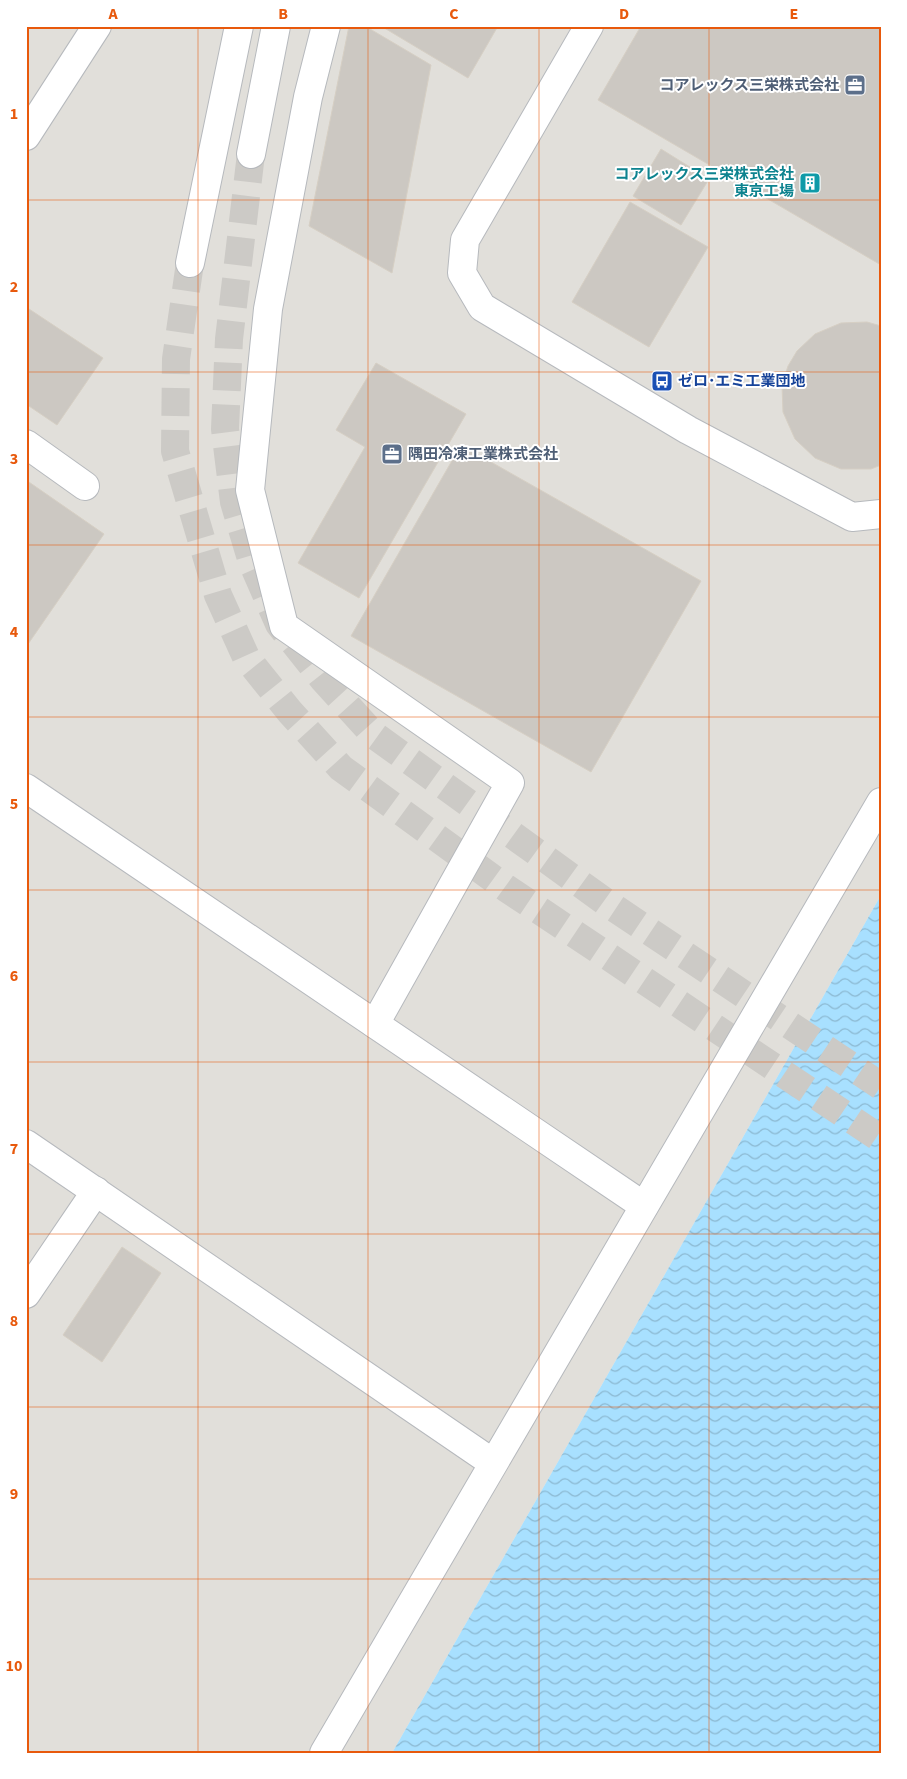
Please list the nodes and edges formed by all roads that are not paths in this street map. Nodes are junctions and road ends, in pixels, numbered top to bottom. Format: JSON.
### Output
{"nodes":[{"id":1,"x":97,"y":26,"type":"edge"},
{"id":2,"x":239,"y":26,"type":"edge"},
{"id":3,"x":276,"y":26,"type":"edge"},
{"id":4,"x":326,"y":26,"type":"edge"},
{"id":5,"x":588,"y":26,"type":"edge"},
{"id":6,"x":26,"y":136,"type":"edge"},
{"id":7,"x":251,"y":154,"type":"tunnel mouth"},
{"id":8,"x":190,"y":263,"type":"tunnel mouth"},
{"id":9,"x":26,"y":444,"type":"edge"},
{"id":10,"x":85,"y":486,"type":"dead end"},
{"id":11,"x":881,"y":514,"type":"edge"},
{"id":12,"x":26,"y":788,"type":"edge"},
{"id":13,"x":881,"y":802,"type":"edge"},
{"id":14,"x":375,"y":1024,"type":"junction"},
{"id":15,"x":26,"y":1144,"type":"edge"},
{"id":16,"x":96,"y":1192,"type":"junction"},
{"id":17,"x":644,"y":1206,"type":"junction"},
{"id":18,"x":26,"y":1294,"type":"edge"},
{"id":19,"x":493,"y":1463,"type":"junction"},
{"id":20,"x":324,"y":1753,"type":"edge"}],
"edges":[{"from":1,"to":6,"type":"street"},
{"from":2,"to":8,"type":"street"},
{"from":3,"to":7,"type":"street"},
{"from":4,"to":14,"type":"street"},
{"from":5,"to":11,"type":"street"},
{"from":9,"to":10,"type":"street"},
{"from":12,"to":14,"type":"street"},
{"from":13,"to":17,"type":"street"},
{"from":14,"to":17,"type":"street"},
{"from":15,"to":16,"type":"street"},
{"from":16,"to":18,"type":"street"},
{"from":16,"to":19,"type":"street"},
{"from":17,"to":19,"type":"street"},
{"from":19,"to":20,"type":"street"}]}
